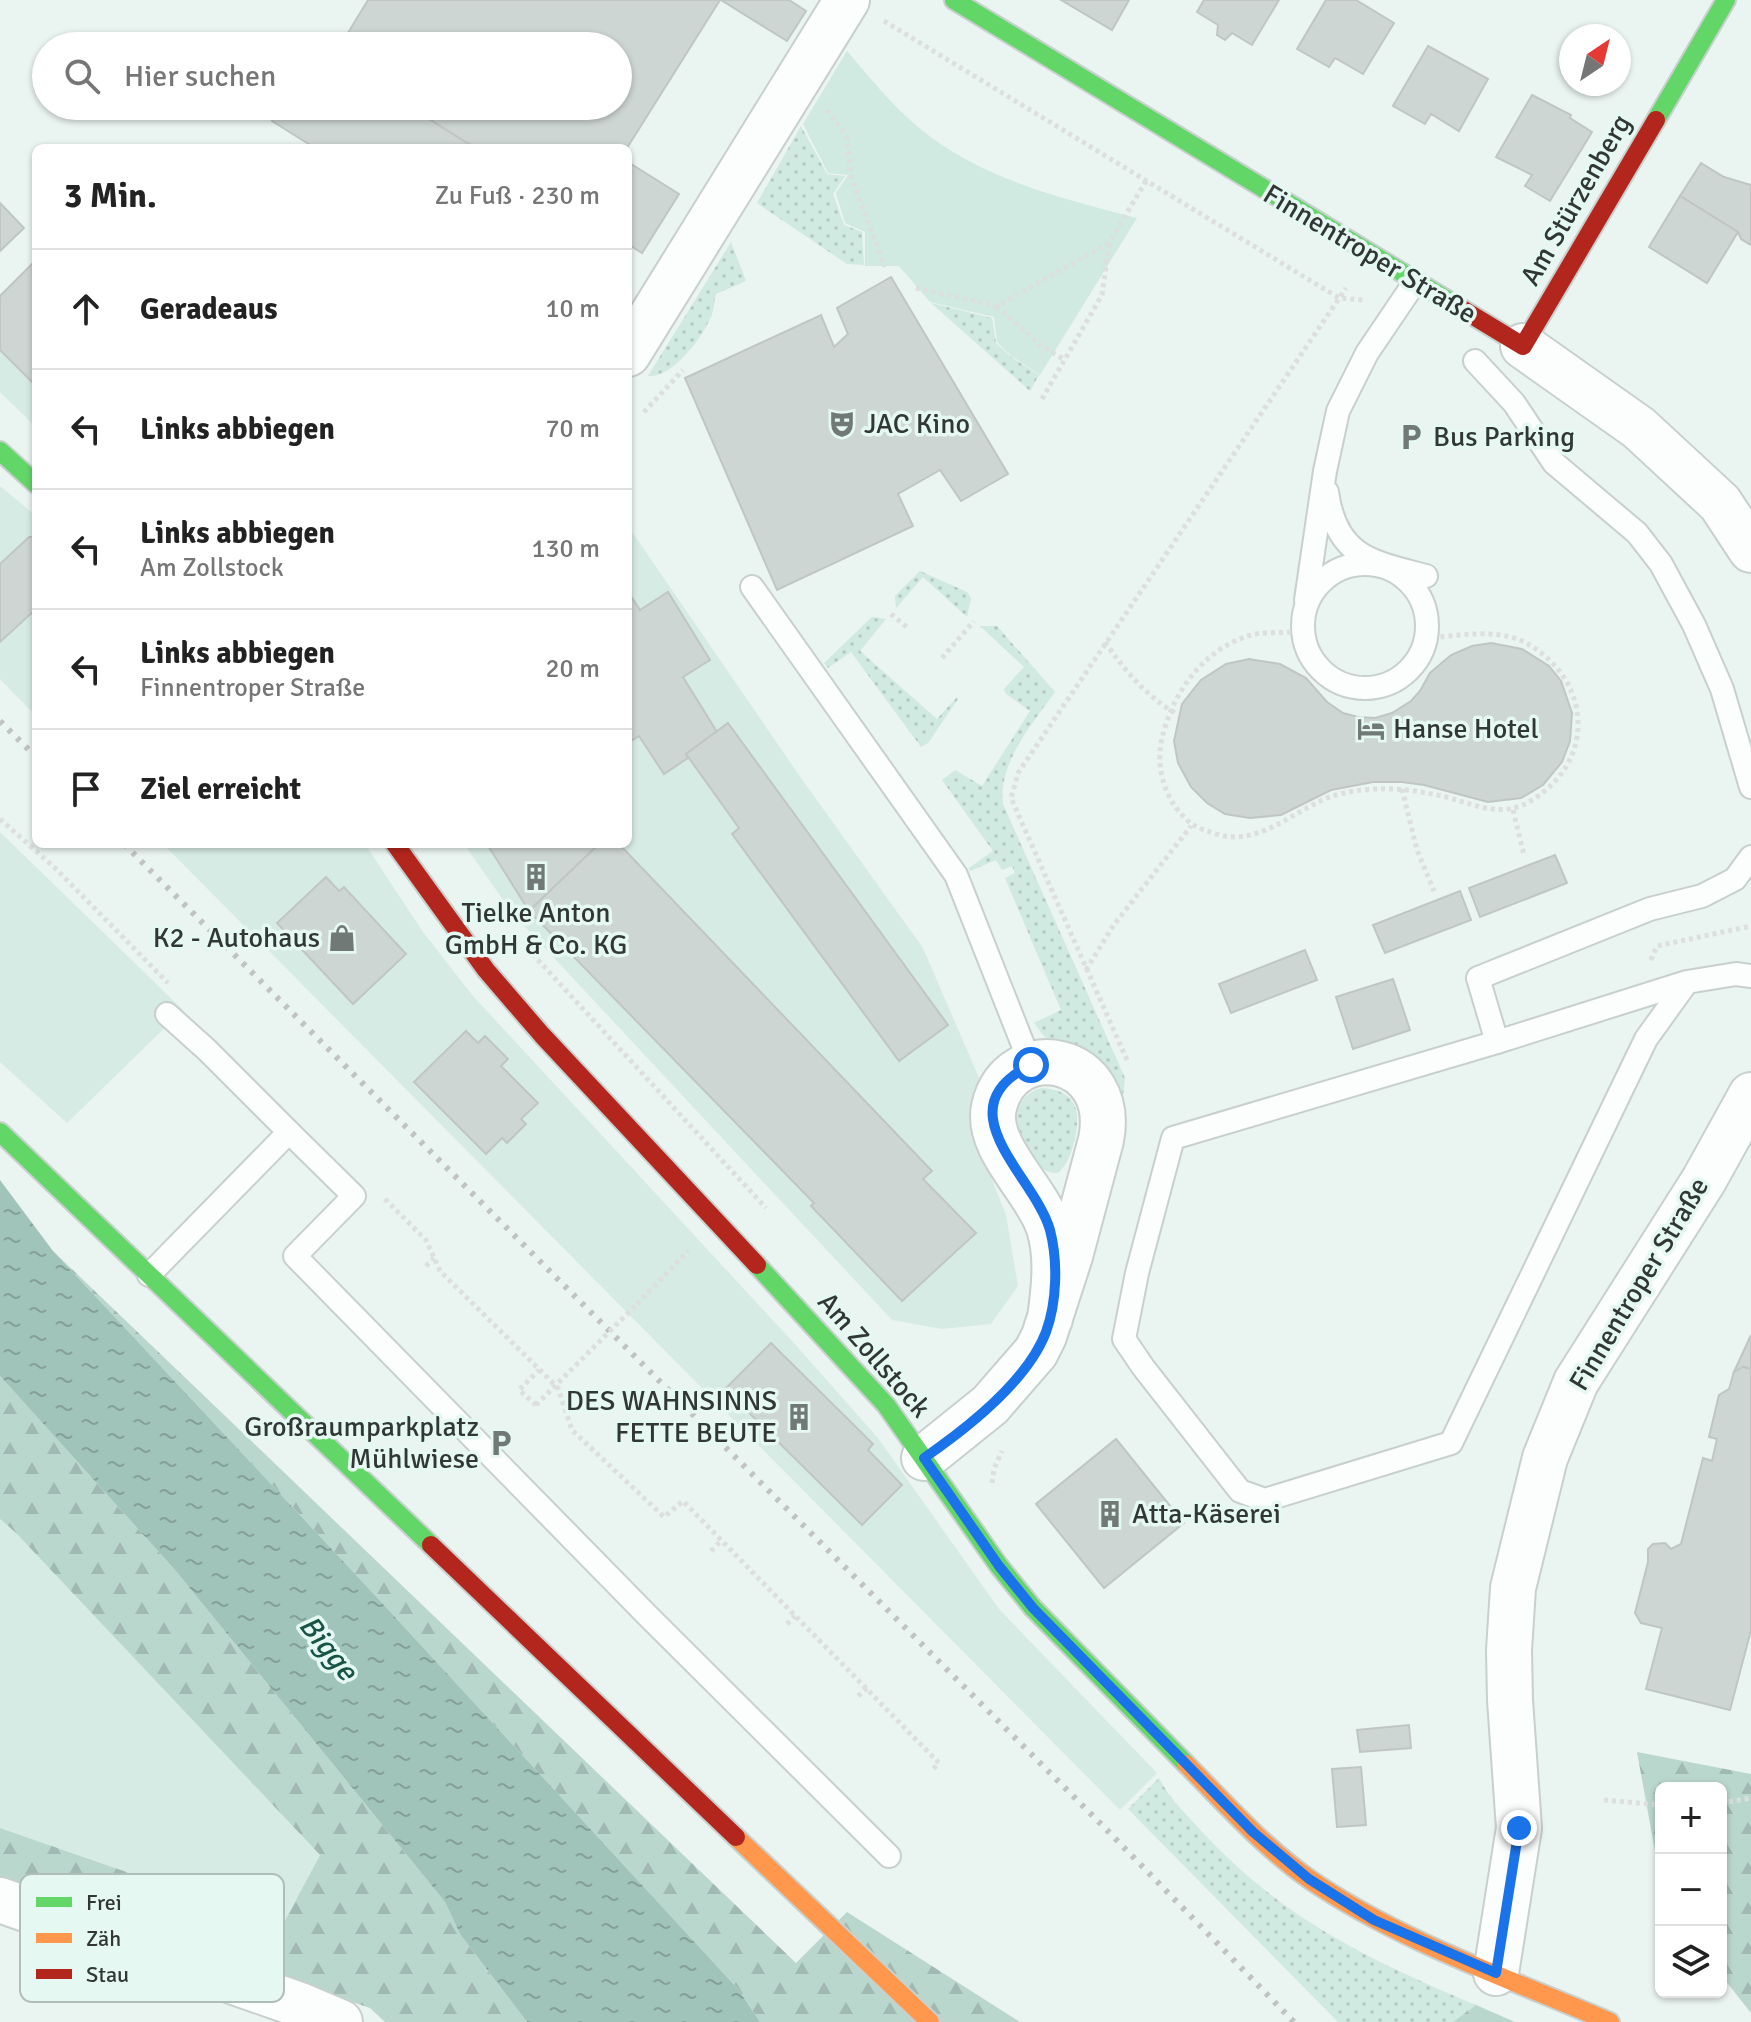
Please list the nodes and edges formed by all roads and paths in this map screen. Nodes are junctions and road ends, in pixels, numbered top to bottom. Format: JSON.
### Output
{"nodes":[{"id":1,"x":954,"y":0,"type":"edge"},
{"id":2,"x":1726,"y":0,"type":"edge"},
{"id":3,"x":863,"y":9,"type":"edge"},
{"id":4,"x":796,"y":84,"type":"junction"},
{"id":5,"x":1146,"y":181,"type":"junction"},
{"id":6,"x":1109,"y":243,"type":"junction"},
{"id":7,"x":1369,"y":254,"type":"junction"},
{"id":8,"x":885,"y":267,"type":"dead end"},
{"id":9,"x":1415,"y":282,"type":"junction"},
{"id":10,"x":916,"y":288,"type":"dead end"},
{"id":11,"x":1339,"y":298,"type":"junction"},
{"id":12,"x":1401,"y":304,"type":"junction"},
{"id":13,"x":997,"y":306,"type":"junction"},
{"id":14,"x":1523,"y":346,"type":"junction"},
{"id":15,"x":632,"y":348,"type":"edge"},
{"id":16,"x":1065,"y":360,"type":"junction"},
{"id":17,"x":1475,"y":361,"type":"dead end"},
{"id":18,"x":683,"y":370,"type":"dead end"},
{"id":19,"x":1042,"y":399,"type":"dead end"},
{"id":20,"x":644,"y":412,"type":"dead end"},
{"id":21,"x":0,"y":451,"type":"edge"},
{"id":22,"x":1325,"y":471,"type":"junction"},
{"id":23,"x":32,"y":480,"type":"edge"},
{"id":24,"x":1751,"y":550,"type":"edge"},
{"id":25,"x":1377,"y":564,"type":"junction"},
{"id":26,"x":1426,"y":576,"type":"dead end"},
{"id":27,"x":752,"y":587,"type":"dead end"},
{"id":28,"x":1305,"y":608,"type":"junction"},
{"id":29,"x":891,"y":614,"type":"dead end"},
{"id":30,"x":974,"y":621,"type":"dead end"},
{"id":31,"x":908,"y":628,"type":"dead end"},
{"id":32,"x":1303,"y":631,"type":"junction"},
{"id":33,"x":1427,"y":638,"type":"junction"},
{"id":34,"x":1105,"y":642,"type":"junction"},
{"id":35,"x":942,"y":658,"type":"dead end"},
{"id":36,"x":1170,"y":710,"type":"junction"},
{"id":37,"x":1178,"y":715,"type":"dead end"},
{"id":38,"x":1751,"y":787,"type":"edge"},
{"id":39,"x":1402,"y":789,"type":"junction"},
{"id":40,"x":1513,"y":810,"type":"junction"},
{"id":41,"x":0,"y":819,"type":"edge"},
{"id":42,"x":1191,"y":826,"type":"junction"},
{"id":43,"x":32,"y":848,"type":"edge"},
{"id":44,"x":32,"y":848,"type":"edge"},
{"id":45,"x":398,"y":848,"type":"edge"},
{"id":46,"x":1524,"y":855,"type":"dead end"},
{"id":47,"x":1751,"y":857,"type":"edge"},
{"id":48,"x":1434,"y":891,"type":"dead end"},
{"id":49,"x":1751,"y":926,"type":"edge"},
{"id":50,"x":1648,"y":968,"type":"dead end"},
{"id":51,"x":1086,"y":971,"type":"junction"},
{"id":52,"x":1751,"y":976,"type":"edge"},
{"id":53,"x":1687,"y":982,"type":"junction"},
{"id":54,"x":168,"y":983,"type":"dead end"},
{"id":55,"x":167,"y":1014,"type":"dead end"},
{"id":56,"x":1497,"y":1042,"type":"junction"},
{"id":57,"x":1031,"y":1065,"type":"junction"},
{"id":58,"x":1133,"y":1072,"type":"dead end"},
{"id":59,"x":1751,"y":1095,"type":"edge"},
{"id":60,"x":0,"y":1132,"type":"edge"},
{"id":61,"x":289,"y":1132,"type":"junction"},
{"id":62,"x":1005,"y":1154,"type":"junction"},
{"id":63,"x":1096,"y":1162,"type":"junction"},
{"id":64,"x":381,"y":1195,"type":"dead end"},
{"id":65,"x":717,"y":1222,"type":"junction"},
{"id":66,"x":434,"y":1258,"type":"junction"},
{"id":67,"x":426,"y":1266,"type":"dead end"},
{"id":68,"x":149,"y":1275,"type":"junction"},
{"id":69,"x":1050,"y":1319,"type":"junction"},
{"id":70,"x":539,"y":1370,"type":"junction"},
{"id":71,"x":924,"y":1458,"type":"junction"},
{"id":72,"x":722,"y":1540,"type":"junction"},
{"id":73,"x":711,"y":1551,"type":"dead end"},
{"id":74,"x":795,"y":1616,"type":"junction"},
{"id":75,"x":787,"y":1624,"type":"dead end"},
{"id":76,"x":867,"y":1688,"type":"junction"},
{"id":77,"x":858,"y":1696,"type":"dead end"},
{"id":78,"x":932,"y":1770,"type":"dead end"},
{"id":79,"x":1751,"y":1798,"type":"edge"},
{"id":80,"x":1604,"y":1800,"type":"dead end"},
{"id":81,"x":1727,"y":1802,"type":"edge"},
{"id":82,"x":1655,"y":1804,"type":"edge"},
{"id":83,"x":889,"y":1856,"type":"dead end"},
{"id":84,"x":0,"y":1900,"type":"edge"},
{"id":85,"x":20,"y":1907,"type":"edge"},
{"id":86,"x":1496,"y":1973,"type":"junction"},
{"id":87,"x":284,"y":1998,"type":"edge"},
{"id":88,"x":340,"y":2022,"type":"edge"},
{"id":89,"x":930,"y":2022,"type":"edge"},
{"id":90,"x":1610,"y":2022,"type":"edge"}],
"edges":[{"from":1,"to":7,"type":"street","name":"Finnentroper Straße"},
{"from":2,"to":14,"type":"street","name":"Am Stürzenberg"},
{"from":3,"to":4,"type":"street"},
{"from":3,"to":5,"type":"path"},
{"from":4,"to":8,"type":"path"},
{"from":4,"to":15,"type":"street"},
{"from":5,"to":6,"type":"path"},
{"from":5,"to":11,"type":"path"},
{"from":6,"to":13,"type":"path"},
{"from":6,"to":16,"type":"path"},
{"from":7,"to":9,"type":"street","name":"Finnentroper Straße"},
{"from":7,"to":11,"type":"path"},
{"from":9,"to":12,"type":"lane"},
{"from":9,"to":14,"type":"street","name":"Finnentroper Straße"},
{"from":10,"to":13,"type":"path"},
{"from":11,"to":12,"type":"path"},
{"from":11,"to":34,"type":"path"},
{"from":12,"to":22,"type":"lane"},
{"from":13,"to":16,"type":"path"},
{"from":14,"to":24,"type":"street","name":"Finnentroper Straße"},
{"from":16,"to":19,"type":"path"},
{"from":17,"to":38,"type":"lane"},
{"from":18,"to":20,"type":"path"},
{"from":21,"to":23,"type":"street"},
{"from":22,"to":25,"type":"lane"},
{"from":22,"to":28,"type":"lane"},
{"from":25,"to":26,"type":"lane"},
{"from":25,"to":28,"type":"lane"},
{"from":25,"to":33,"type":"lane"},
{"from":27,"to":57,"type":"lane"},
{"from":28,"to":32,"type":"lane"},
{"from":29,"to":31,"type":"path"},
{"from":30,"to":35,"type":"path"},
{"from":32,"to":33,"type":"lane"},
{"from":32,"to":36,"type":"path"},
{"from":33,"to":40,"type":"path"},
{"from":34,"to":36,"type":"path"},
{"from":34,"to":51,"type":"path"},
{"from":36,"to":37,"type":"path"},
{"from":36,"to":42,"type":"path"},
{"from":39,"to":40,"type":"path"},
{"from":39,"to":42,"type":"path"},
{"from":39,"to":48,"type":"path"},
{"from":40,"to":46,"type":"path"},
{"from":41,"to":43,"type":"path"},
{"from":42,"to":51,"type":"path"},
{"from":44,"to":54,"type":"path"},
{"from":45,"to":65,"type":"street","name":"Am Zollstock"},
{"from":47,"to":56,"type":"lane"},
{"from":49,"to":50,"type":"path"},
{"from":51,"to":58,"type":"path"},
{"from":52,"to":53,"type":"lane"},
{"from":53,"to":56,"type":"lane"},
{"from":53,"to":56,"type":"lane"},
{"from":55,"to":61,"type":"lane"},
{"from":57,"to":62,"type":"street"},
{"from":57,"to":63,"type":"street"},
{"from":59,"to":86,"type":"street","name":"Finnentroper Straße"},
{"from":60,"to":68,"type":"street"},
{"from":61,"to":68,"type":"lane"},
{"from":61,"to":83,"type":"lane"},
{"from":62,"to":63,"type":"street"},
{"from":62,"to":69,"type":"street"},
{"from":63,"to":69,"type":"street"},
{"from":64,"to":66,"type":"path"},
{"from":65,"to":70,"type":"path","bridge":true},
{"from":65,"to":71,"type":"street","name":"Am Zollstock"},
{"from":66,"to":67,"type":"path"},
{"from":66,"to":70,"type":"path"},
{"from":68,"to":89,"type":"street"},
{"from":69,"to":71,"type":"street"},
{"from":70,"to":72,"type":"path"},
{"from":71,"to":86,"type":"street","name":"Am Zollstock"},
{"from":72,"to":73,"type":"path"},
{"from":72,"to":74,"type":"path"},
{"from":74,"to":75,"type":"path"},
{"from":74,"to":76,"type":"path"},
{"from":76,"to":77,"type":"path"},
{"from":76,"to":78,"type":"path"},
{"from":79,"to":81,"type":"path"},
{"from":80,"to":82,"type":"path"},
{"from":84,"to":85,"type":"street"},
{"from":86,"to":90,"type":"street"},
{"from":87,"to":88,"type":"street"}]}
